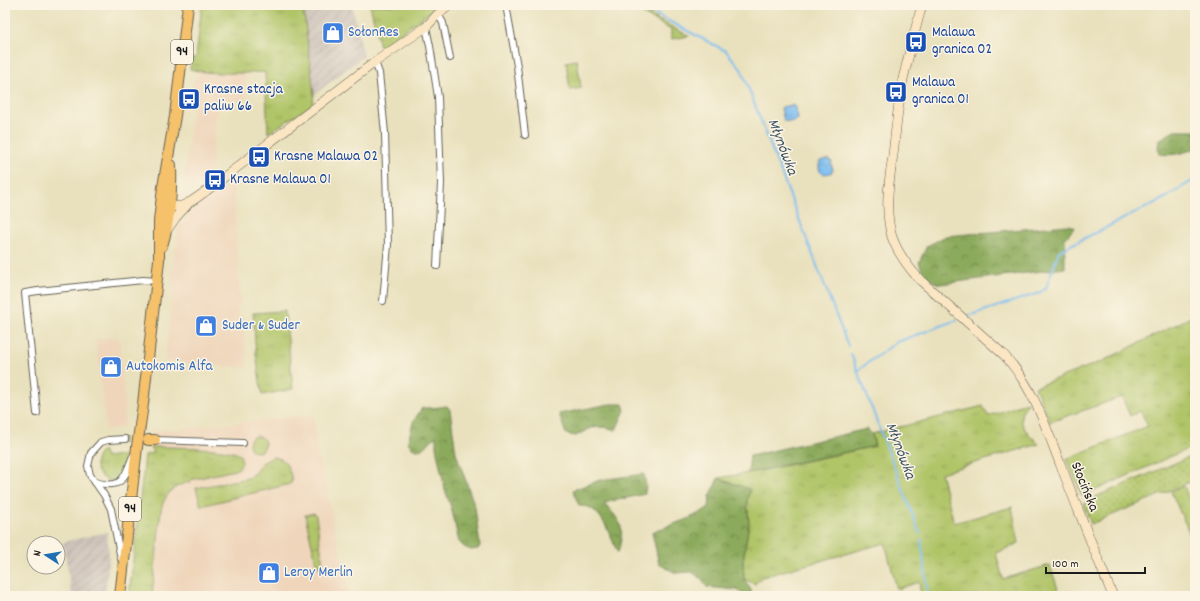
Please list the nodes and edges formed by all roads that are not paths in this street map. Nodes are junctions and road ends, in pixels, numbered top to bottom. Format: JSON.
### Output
{"nodes":[{"id":1,"x":188,"y":5,"type":"edge"},
{"id":2,"x":450,"y":5,"type":"edge"},
{"id":3,"x":506,"y":5,"type":"edge"},
{"id":4,"x":922,"y":5,"type":"edge"},
{"id":5,"x":438,"y":14,"type":"junction"},
{"id":6,"x":426,"y":27,"type":"junction"},
{"id":7,"x":450,"y":58,"type":"dead end"},
{"id":8,"x":375,"y":62,"type":"junction"},
{"id":9,"x":525,"y":135,"type":"dead end"},
{"id":10,"x":171,"y":145,"type":"junction"},
{"id":11,"x":162,"y":194,"type":"junction"},
{"id":12,"x":188,"y":204,"type":"junction"},
{"id":13,"x":170,"y":205,"type":"junction"},
{"id":14,"x":159,"y":221,"type":"junction"},
{"id":15,"x":167,"y":230,"type":"junction"},
{"id":16,"x":159,"y":260,"type":"junction"},
{"id":17,"x":437,"y":266,"type":"dead end"},
{"id":18,"x":157,"y":281,"type":"junction"},
{"id":19,"x":383,"y":301,"type":"dead end"},
{"id":20,"x":37,"y":413,"type":"dead end"},
{"id":21,"x":125,"y":439,"type":"tunnel mouth"},
{"id":22,"x":152,"y":440,"type":"dead end"},
{"id":23,"x":243,"y":443,"type":"dead end"},
{"id":24,"x":136,"y":447,"type":"junction"},
{"id":25,"x":95,"y":482,"type":"junction"},
{"id":26,"x":123,"y":571,"type":"junction"},
{"id":27,"x":120,"y":596,"type":"edge"},
{"id":28,"x":1113,"y":596,"type":"edge"}],
"edges":[{"from":1,"to":10,"type":"main road","number":"94"},
{"from":2,"to":5,"type":"street"},
{"from":3,"to":9,"type":"street"},
{"from":4,"to":28,"type":"street","name":"Słocińska"},
{"from":5,"to":6,"type":"street"},
{"from":5,"to":7,"type":"street"},
{"from":6,"to":8,"type":"street"},
{"from":6,"to":17,"type":"street"},
{"from":8,"to":12,"type":"street"},
{"from":8,"to":19,"type":"street"},
{"from":10,"to":11,"type":"main road","number":"94"},
{"from":10,"to":13,"type":"main road","number":"94"},
{"from":11,"to":13,"type":"street"},
{"from":11,"to":14,"type":"main road","number":"94"},
{"from":12,"to":13,"type":"street"},
{"from":12,"to":15,"type":"street"},
{"from":13,"to":14,"type":"street"},
{"from":13,"to":15,"type":"main road","number":"94"},
{"from":14,"to":16,"type":"main road","number":"94"},
{"from":15,"to":16,"type":"main road","number":"94"},
{"from":16,"to":18,"type":"main road","number":"94"},
{"from":18,"to":20,"type":"street"},
{"from":18,"to":24,"type":"main road","number":"94"},
{"from":21,"to":25,"type":"street"},
{"from":22,"to":23,"type":"street"},
{"from":24,"to":25,"type":"street"},
{"from":24,"to":26,"type":"main road","number":"94"},
{"from":25,"to":26,"type":"street"},
{"from":26,"to":27,"type":"main road","number":"94"}]}
